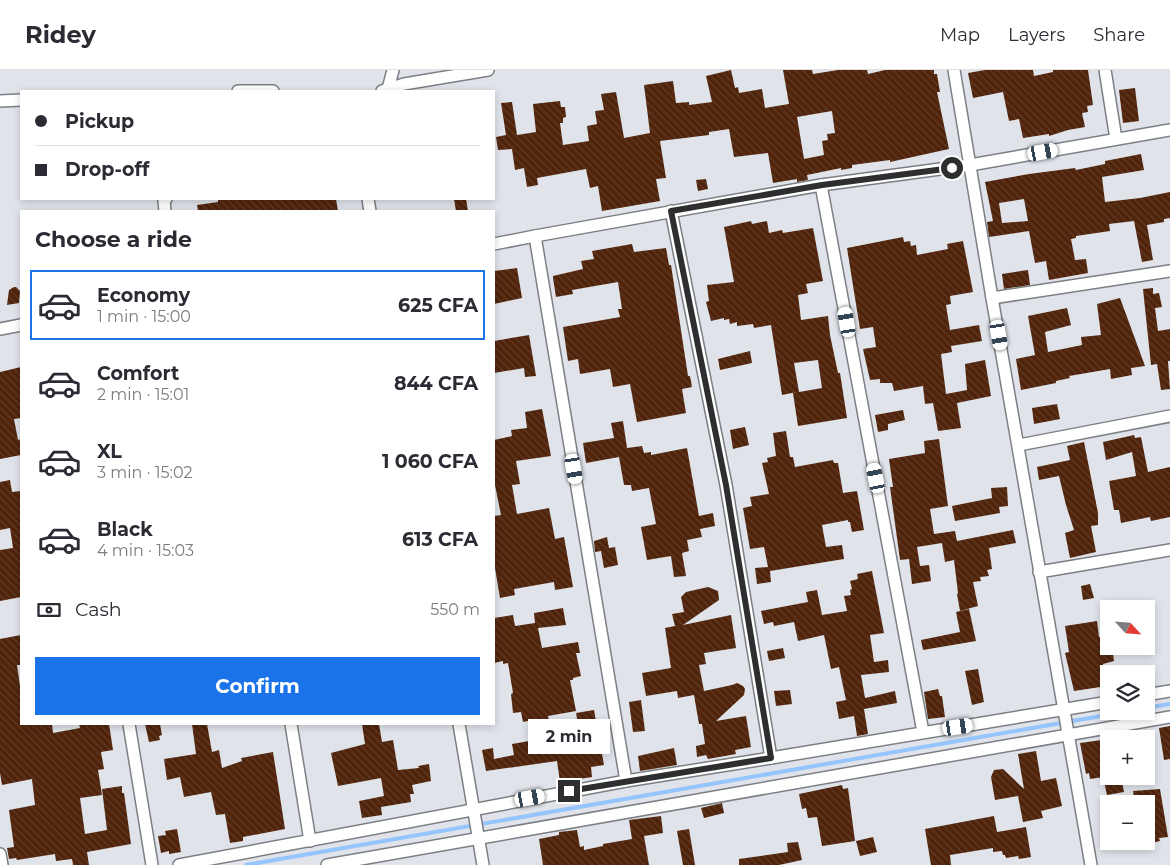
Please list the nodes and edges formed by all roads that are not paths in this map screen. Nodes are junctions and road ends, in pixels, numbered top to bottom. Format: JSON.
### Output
{"nodes":[{"id":1,"x":393,"y":70,"type":"edge"},
{"id":2,"x":488,"y":70,"type":"edge"},
{"id":3,"x":954,"y":70,"type":"edge"},
{"id":4,"x":1104,"y":70,"type":"edge"},
{"id":5,"x":385,"y":90,"type":"edge"},
{"id":6,"x":20,"y":100,"type":"edge"},
{"id":7,"x":0,"y":101,"type":"edge"},
{"id":8,"x":1170,"y":130,"type":"edge"},
{"id":9,"x":1116,"y":140,"type":"junction"},
{"id":10,"x":970,"y":165,"type":"junction"},
{"id":11,"x":822,"y":185,"type":"junction"},
{"id":12,"x":671,"y":211,"type":"junction"},
{"id":13,"x":535,"y":236,"type":"junction"},
{"id":14,"x":495,"y":244,"type":"edge"},
{"id":15,"x":1170,"y":271,"type":"edge"},
{"id":16,"x":992,"y":298,"type":"junction"},
{"id":17,"x":20,"y":325,"type":"edge"},
{"id":18,"x":0,"y":329,"type":"edge"},
{"id":19,"x":1170,"y":416,"type":"edge"},
{"id":20,"x":1019,"y":445,"type":"junction"},
{"id":21,"x":1170,"y":550,"type":"edge"},
{"id":22,"x":1040,"y":572,"type":"junction"},
{"id":23,"x":1170,"y":691,"type":"edge"},
{"id":24,"x":1155,"y":694,"type":"edge"},
{"id":25,"x":1100,"y":706,"type":"edge"},
{"id":26,"x":1170,"y":716,"type":"edge"},
{"id":27,"x":1066,"y":722,"type":"junction"},
{"id":28,"x":129,"y":725,"type":"edge"},
{"id":29,"x":291,"y":725,"type":"edge"},
{"id":30,"x":459,"y":725,"type":"edge"},
{"id":31,"x":923,"y":732,"type":"junction"},
{"id":32,"x":771,"y":758,"type":"junction"},
{"id":33,"x":626,"y":781,"type":"junction"},
{"id":34,"x":474,"y":812,"type":"junction"},
{"id":35,"x":478,"y":835,"type":"junction"},
{"id":36,"x":310,"y":841,"type":"junction"},
{"id":37,"x":0,"y":854,"type":"edge"},
{"id":38,"x":2,"y":865,"type":"edge"},
{"id":39,"x":152,"y":865,"type":"edge"},
{"id":40,"x":179,"y":865,"type":"edge"},
{"id":41,"x":327,"y":865,"type":"edge"},
{"id":42,"x":483,"y":865,"type":"edge"},
{"id":43,"x":1091,"y":865,"type":"edge"}],
"edges":[{"from":1,"to":5,"type":"street"},
{"from":2,"to":5,"type":"street"},
{"from":3,"to":10,"type":"street"},
{"from":4,"to":9,"type":"street"},
{"from":6,"to":7,"type":"street"},
{"from":8,"to":9,"type":"street"},
{"from":9,"to":10,"type":"street"},
{"from":10,"to":11,"type":"street"},
{"from":10,"to":16,"type":"street"},
{"from":11,"to":12,"type":"street"},
{"from":11,"to":31,"type":"street"},
{"from":12,"to":13,"type":"street"},
{"from":12,"to":32,"type":"street"},
{"from":13,"to":14,"type":"street"},
{"from":13,"to":33,"type":"street"},
{"from":15,"to":16,"type":"street"},
{"from":16,"to":20,"type":"street"},
{"from":17,"to":18,"type":"street"},
{"from":19,"to":20,"type":"street"},
{"from":20,"to":22,"type":"street"},
{"from":21,"to":22,"type":"street"},
{"from":22,"to":27,"type":"street"},
{"from":23,"to":24,"type":"street"},
{"from":25,"to":27,"type":"street"},
{"from":26,"to":27,"type":"street"},
{"from":27,"to":31,"type":"street"},
{"from":27,"to":35,"type":"street"},
{"from":27,"to":43,"type":"street"},
{"from":28,"to":39,"type":"street"},
{"from":29,"to":36,"type":"street"},
{"from":30,"to":34,"type":"street"},
{"from":31,"to":32,"type":"street"},
{"from":32,"to":33,"type":"street"},
{"from":33,"to":34,"type":"street"},
{"from":34,"to":35,"type":"street"},
{"from":34,"to":36,"type":"street"},
{"from":35,"to":41,"type":"street"},
{"from":35,"to":42,"type":"street"},
{"from":36,"to":40,"type":"street"},
{"from":37,"to":38,"type":"street"}]}
